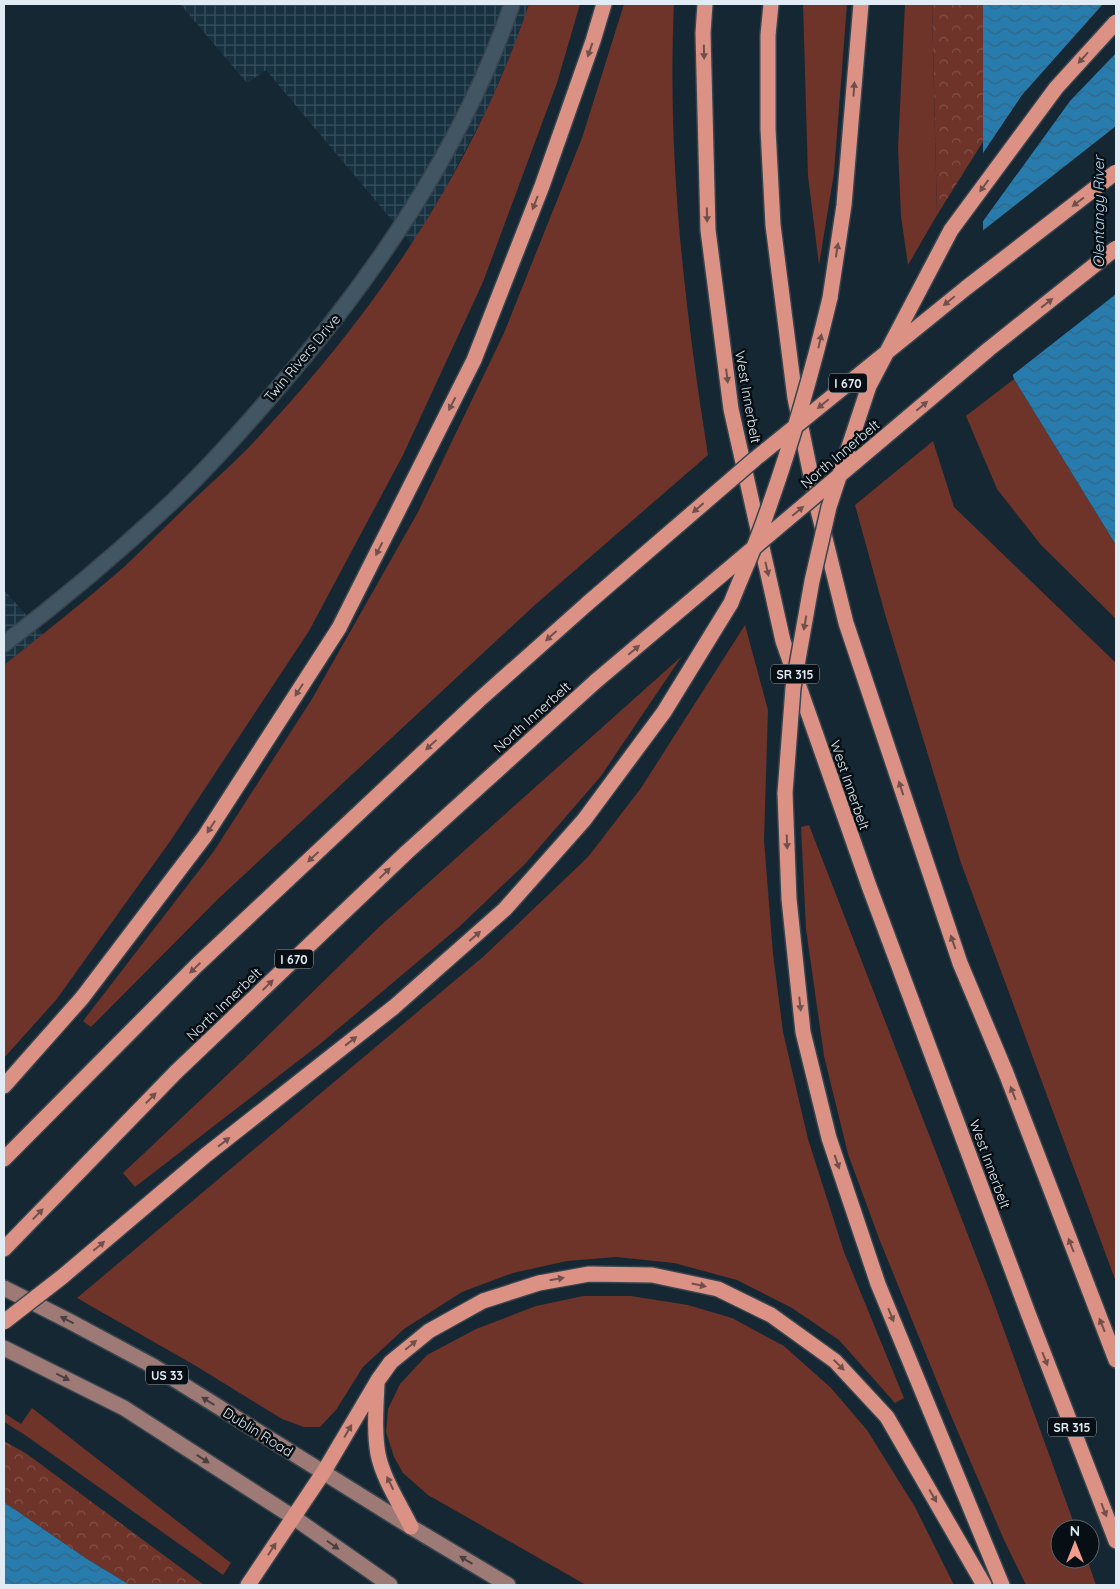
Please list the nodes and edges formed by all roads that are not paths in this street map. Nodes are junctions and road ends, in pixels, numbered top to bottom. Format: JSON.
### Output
{"nodes":[{"id":1,"x":512,"y":4,"type":"edge"},
{"id":2,"x":604,"y":4,"type":"edge"},
{"id":3,"x":706,"y":4,"type":"edge"},
{"id":4,"x":770,"y":4,"type":"edge"},
{"id":5,"x":860,"y":4,"type":"edge"},
{"id":6,"x":1116,"y":22,"type":"edge"},
{"id":7,"x":1116,"y":172,"type":"edge"},
{"id":8,"x":1116,"y":248,"type":"edge"},
{"id":9,"x":4,"y":644,"type":"edge"},
{"id":10,"x":4,"y":1086,"type":"edge"},
{"id":11,"x":4,"y":1159,"type":"edge"},
{"id":12,"x":4,"y":1249,"type":"edge"},
{"id":13,"x":4,"y":1288,"type":"edge"},
{"id":14,"x":4,"y":1322,"type":"edge"},
{"id":15,"x":4,"y":1348,"type":"edge"},
{"id":16,"x":1116,"y":1360,"type":"edge"},
{"id":17,"x":378,"y":1380,"type":"junction"},
{"id":18,"x":324,"y":1473,"type":"junction"},
{"id":19,"x":293,"y":1517,"type":"junction"},
{"id":20,"x":411,"y":1527,"type":"junction"},
{"id":21,"x":1116,"y":1542,"type":"edge"},
{"id":22,"x":250,"y":1583,"type":"edge"},
{"id":23,"x":390,"y":1585,"type":"edge"},
{"id":24,"x":508,"y":1585,"type":"edge"},
{"id":25,"x":984,"y":1585,"type":"edge"},
{"id":26,"x":1002,"y":1585,"type":"edge"}],
"edges":[{"from":1,"to":9,"type":"main road","name":"Twin Rivers Drive"},
{"from":2,"to":10,"type":"highway","one_way":true},
{"from":3,"to":21,"type":"highway","name":"West Innerbelt","number":"SR 315","one_way":true},
{"from":16,"to":4,"type":"highway","one_way":true},
{"from":14,"to":5,"type":"highway","one_way":true,"bridge":true},
{"from":6,"to":26,"type":"highway","one_way":true,"bridge":true},
{"from":7,"to":11,"type":"highway","number":"I 670","one_way":true,"bridge":true},
{"from":12,"to":8,"type":"highway","name":"North Innerbelt","number":"I 670","one_way":true,"bridge":true},
{"from":18,"to":13,"type":"main road","name":"Dublin Road","number":"US 33","one_way":true},
{"from":15,"to":19,"type":"main road","one_way":true},
{"from":18,"to":17,"type":"highway","one_way":true},
{"from":20,"to":17,"type":"highway","one_way":true},
{"from":17,"to":25,"type":"highway","one_way":true},
{"from":18,"to":19,"type":"highway"},
{"from":18,"to":20,"type":"main road","name":"Dublin Road","number":"US 33"},
{"from":22,"to":19,"type":"highway","one_way":true},
{"from":19,"to":23,"type":"main road","one_way":true},
{"from":24,"to":20,"type":"main road","name":"Dublin Road","number":"US 33","one_way":true}]}
